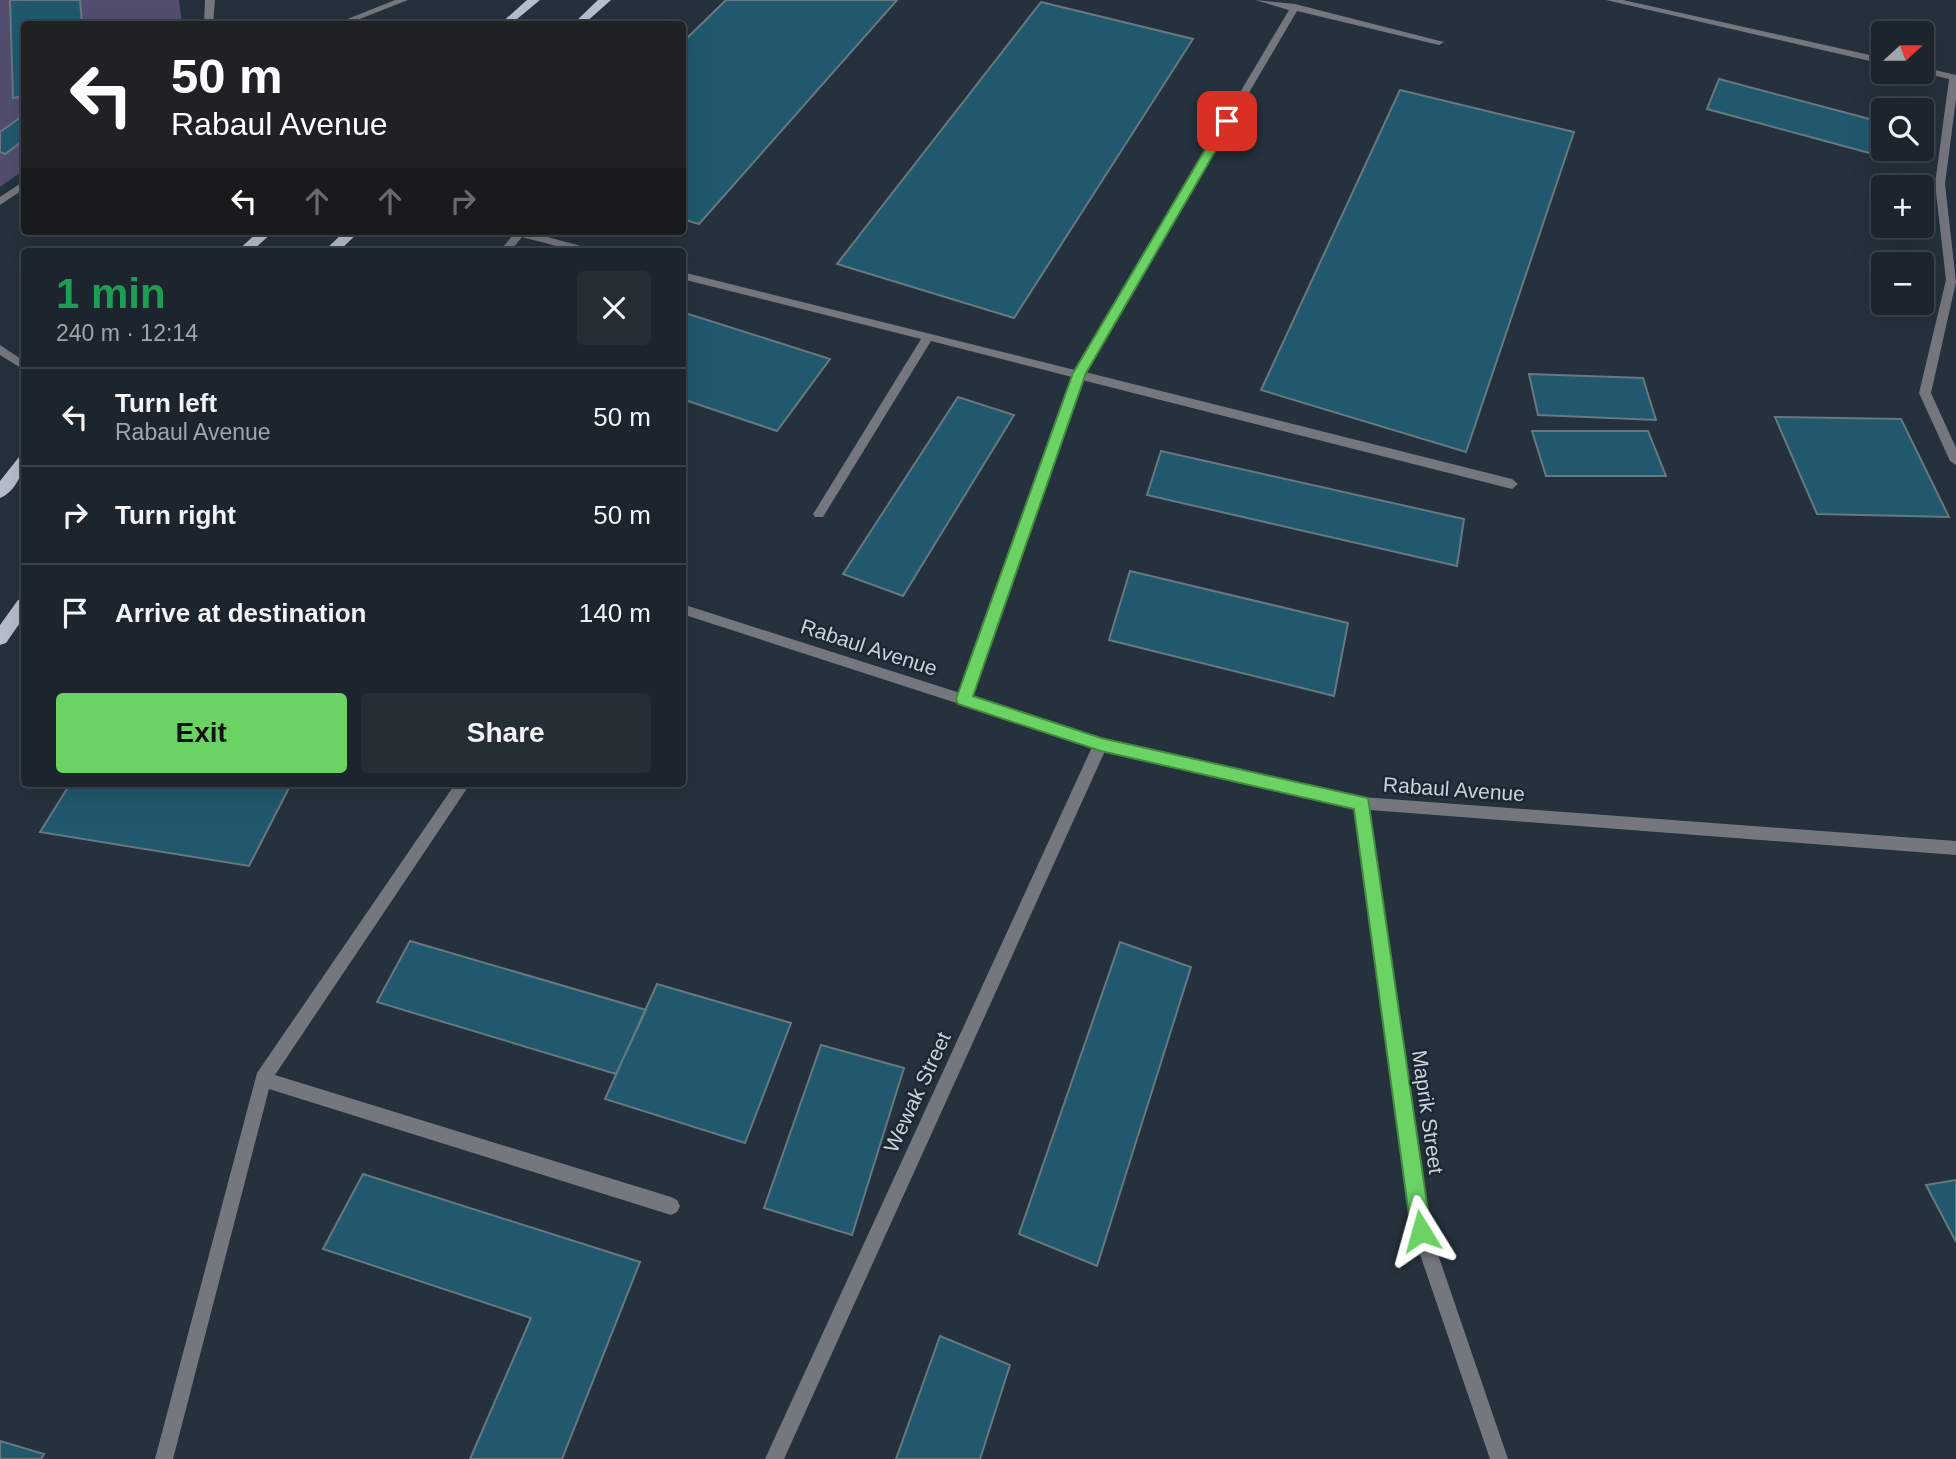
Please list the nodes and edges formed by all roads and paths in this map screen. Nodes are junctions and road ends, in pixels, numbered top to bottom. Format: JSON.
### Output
{"nodes":[{"id":1,"x":210,"y":0,"type":"edge"},
{"id":2,"x":403,"y":0,"type":"edge"},
{"id":3,"x":534,"y":0,"type":"edge"},
{"id":4,"x":605,"y":0,"type":"edge"},
{"id":5,"x":1260,"y":0,"type":"edge"},
{"id":6,"x":1611,"y":0,"type":"edge"},
{"id":7,"x":1295,"y":7,"type":"junction"},
{"id":8,"x":209,"y":21,"type":"edge"},
{"id":9,"x":348,"y":21,"type":"edge"},
{"id":10,"x":509,"y":21,"type":"edge"},
{"id":11,"x":581,"y":21,"type":"edge"},
{"id":12,"x":1439,"y":42,"type":"dead end"},
{"id":13,"x":1871,"y":58,"type":"edge"},
{"id":14,"x":1934,"y":73,"type":"edge"},
{"id":15,"x":1955,"y":78,"type":"edge"},
{"id":16,"x":21,"y":186,"type":"edge"},
{"id":17,"x":0,"y":202,"type":"edge"},
{"id":18,"x":262,"y":235,"type":"edge"},
{"id":19,"x":349,"y":235,"type":"edge"},
{"id":20,"x":528,"y":235,"type":"edge"},
{"id":21,"x":248,"y":248,"type":"edge"},
{"id":22,"x":334,"y":248,"type":"edge"},
{"id":23,"x":577,"y":248,"type":"edge"},
{"id":24,"x":686,"y":276,"type":"edge"},
{"id":25,"x":1954,"y":281,"type":"edge"},
{"id":26,"x":927,"y":338,"type":"junction"},
{"id":27,"x":0,"y":349,"type":"edge"},
{"id":28,"x":21,"y":364,"type":"edge"},
{"id":29,"x":1079,"y":373,"type":"junction"},
{"id":30,"x":1956,"y":461,"type":"edge"},
{"id":31,"x":21,"y":465,"type":"edge"},
{"id":32,"x":1512,"y":484,"type":"dead end"},
{"id":33,"x":0,"y":492,"type":"edge"},
{"id":34,"x":819,"y":514,"type":"dead end"},
{"id":35,"x":21,"y":609,"type":"edge"},
{"id":36,"x":686,"y":610,"type":"edge"},
{"id":37,"x":0,"y":638,"type":"edge"},
{"id":38,"x":964,"y":699,"type":"junction"},
{"id":39,"x":1101,"y":744,"type":"junction"},
{"id":40,"x":461,"y":787,"type":"edge"},
{"id":41,"x":1362,"y":803,"type":"junction"},
{"id":42,"x":1956,"y":848,"type":"edge"},
{"id":43,"x":263,"y":1079,"type":"junction"},
{"id":44,"x":671,"y":1206,"type":"dead end"},
{"id":45,"x":164,"y":1459,"type":"edge"},
{"id":46,"x":774,"y":1459,"type":"edge"},
{"id":47,"x":1499,"y":1459,"type":"edge"}],
"edges":[{"from":1,"to":8,"type":"street"},
{"from":2,"to":9,"type":"street"},
{"from":3,"to":10,"type":"main road"},
{"from":4,"to":11,"type":"main road"},
{"from":5,"to":7,"type":"street"},
{"from":6,"to":13,"type":"street"},
{"from":7,"to":12,"type":"street"},
{"from":7,"to":29,"type":"street"},
{"from":14,"to":15,"type":"street"},
{"from":15,"to":25,"type":"street"},
{"from":16,"to":17,"type":"street"},
{"from":18,"to":21,"type":"main road"},
{"from":19,"to":22,"type":"main road"},
{"from":20,"to":23,"type":"street"},
{"from":24,"to":26,"type":"street"},
{"from":25,"to":30,"type":"street"},
{"from":26,"to":29,"type":"street"},
{"from":26,"to":34,"type":"street"},
{"from":27,"to":28,"type":"street"},
{"from":29,"to":32,"type":"street"},
{"from":29,"to":38,"type":"street"},
{"from":31,"to":33,"type":"main road"},
{"from":35,"to":37,"type":"main road"},
{"from":36,"to":38,"type":"street","name":"Rabaul Avenue"},
{"from":38,"to":39,"type":"street","name":"Rabaul Avenue"},
{"from":39,"to":41,"type":"street","name":"Rabaul Avenue"},
{"from":39,"to":46,"type":"street","name":"Wewak Street"},
{"from":40,"to":43,"type":"street"},
{"from":41,"to":42,"type":"street","name":"Rabaul Avenue"},
{"from":41,"to":47,"type":"street","name":"Maprik Street"},
{"from":43,"to":44,"type":"street"},
{"from":43,"to":45,"type":"street"}]}
